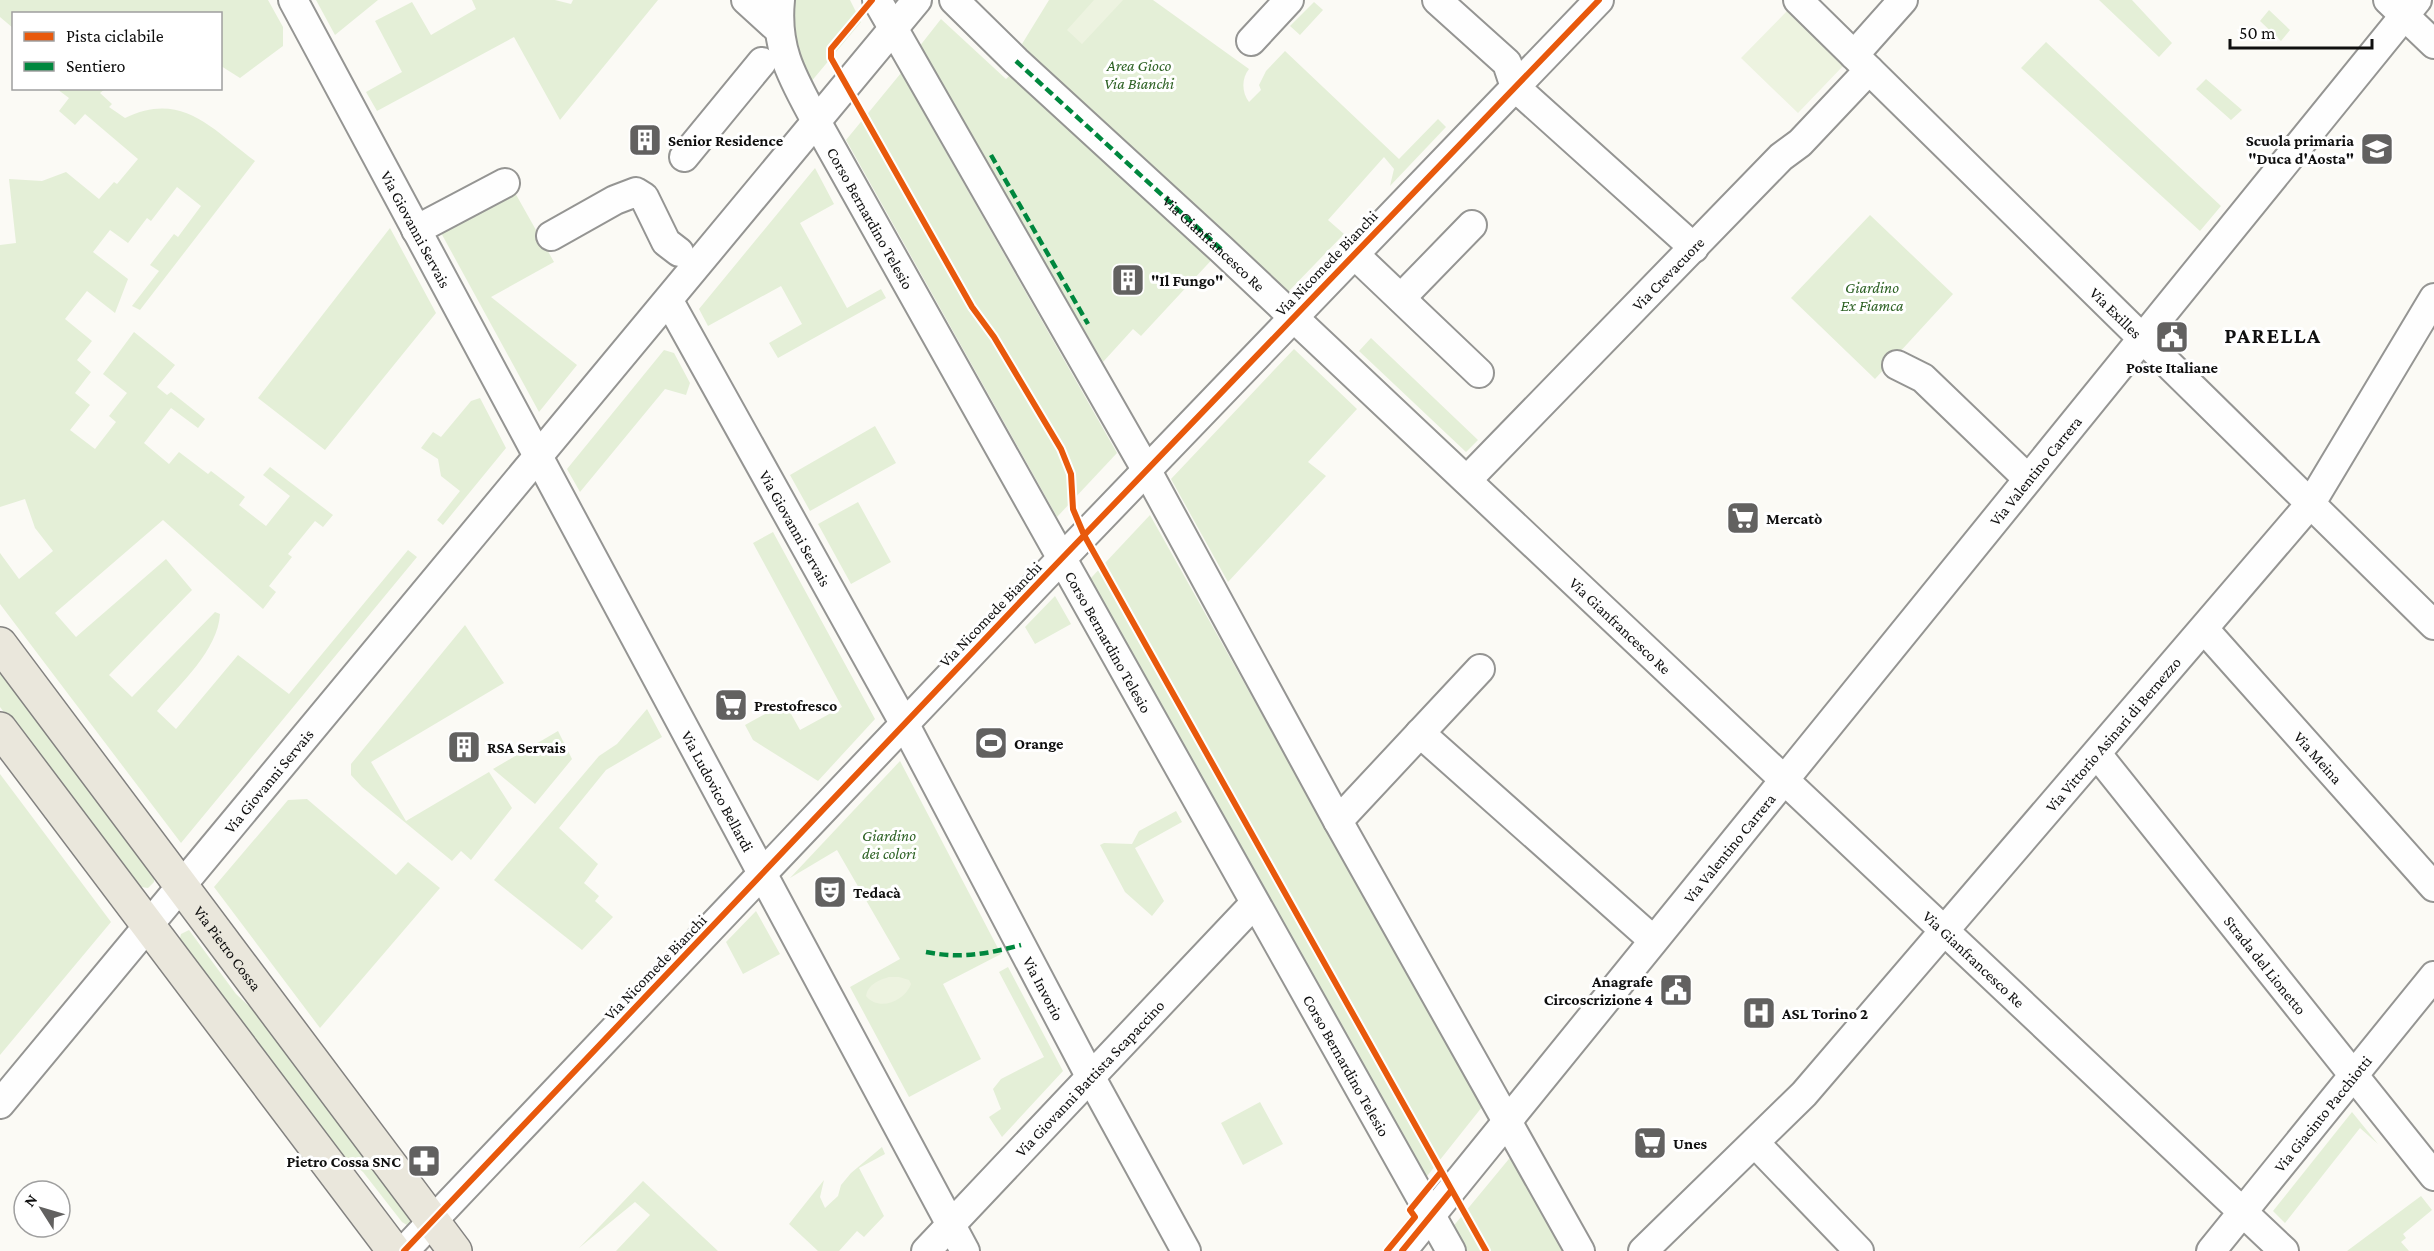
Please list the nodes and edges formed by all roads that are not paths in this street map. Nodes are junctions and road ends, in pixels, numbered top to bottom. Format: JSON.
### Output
{"nodes":[{"id":1,"x":293,"y":0,"type":"edge"},
{"id":2,"x":746,"y":0,"type":"edge"},
{"id":3,"x":780,"y":0,"type":"edge"},
{"id":4,"x":877,"y":0,"type":"edge"},
{"id":5,"x":917,"y":0,"type":"edge"},
{"id":6,"x":954,"y":0,"type":"edge"},
{"id":7,"x":1289,"y":0,"type":"edge"},
{"id":8,"x":1437,"y":0,"type":"edge"},
{"id":9,"x":1599,"y":0,"type":"edge"},
{"id":10,"x":1798,"y":0,"type":"edge"},
{"id":11,"x":1904,"y":0,"type":"edge"},
{"id":12,"x":2403,"y":5,"type":"edge"},
{"id":13,"x":778,"y":28,"type":"junction"},
{"id":14,"x":893,"y":29,"type":"junction"},
{"id":15,"x":1251,"y":41,"type":"dead end"},
{"id":16,"x":2434,"y":44,"type":"edge"},
{"id":17,"x":762,"y":62,"type":"dead end"},
{"id":18,"x":1862,"y":62,"type":"junction"},
{"id":19,"x":1515,"y":87,"type":"junction"},
{"id":20,"x":816,"y":121,"type":"junction"},
{"id":21,"x":684,"y":157,"type":"dead end"},
{"id":22,"x":505,"y":183,"type":"dead end"},
{"id":23,"x":1472,"y":225,"type":"dead end"},
{"id":24,"x":416,"y":230,"type":"junction"},
{"id":25,"x":551,"y":236,"type":"dead end"},
{"id":26,"x":1694,"y":248,"type":"junction"},
{"id":27,"x":679,"y":252,"type":"dead end"},
{"id":28,"x":1354,"y":254,"type":"junction"},
{"id":29,"x":1401,"y":298,"type":"junction"},
{"id":30,"x":669,"y":301,"type":"junction"},
{"id":31,"x":2432,"y":306,"type":"edge"},
{"id":32,"x":1293,"y":317,"type":"junction"},
{"id":33,"x":2142,"y":339,"type":"junction"},
{"id":34,"x":1897,"y":365,"type":"dead end"},
{"id":35,"x":1479,"y":373,"type":"dead end"},
{"id":36,"x":538,"y":458,"type":"junction"},
{"id":37,"x":1147,"y":471,"type":"junction"},
{"id":38,"x":2028,"y":479,"type":"junction"},
{"id":39,"x":1467,"y":480,"type":"junction"},
{"id":40,"x":2311,"y":503,"type":"junction"},
{"id":41,"x":1061,"y":559,"type":"junction"},
{"id":42,"x":2434,"y":625,"type":"edge"},
{"id":43,"x":2204,"y":629,"type":"junction"},
{"id":44,"x":0,"y":644,"type":"edge"},
{"id":45,"x":1480,"y":669,"type":"dead end"},
{"id":46,"x":904,"y":723,"type":"junction"},
{"id":47,"x":0,"y":729,"type":"edge"},
{"id":48,"x":1420,"y":733,"type":"junction"},
{"id":49,"x":2097,"y":754,"type":"junction"},
{"id":50,"x":1783,"y":781,"type":"junction"},
{"id":51,"x":1338,"y":821,"type":"junction"},
{"id":52,"x":762,"y":875,"type":"junction"},
{"id":53,"x":182,"y":886,"type":"junction"},
{"id":54,"x":2434,"y":887,"type":"edge"},
{"id":55,"x":1254,"y":904,"type":"junction"},
{"id":56,"x":148,"y":926,"type":"junction"},
{"id":57,"x":1944,"y":930,"type":"junction"},
{"id":58,"x":1653,"y":940,"type":"junction"},
{"id":59,"x":2434,"y":976,"type":"edge"},
{"id":60,"x":1090,"y":1076,"type":"junction"},
{"id":61,"x":2352,"y":1076,"type":"junction"},
{"id":62,"x":0,"y":1104,"type":"edge"},
{"id":63,"x":1508,"y":1122,"type":"junction"},
{"id":64,"x":1755,"y":1143,"type":"junction"},
{"id":65,"x":2434,"y":1176,"type":"edge"},
{"id":66,"x":2243,"y":1212,"type":"junction"},
{"id":67,"x":1431,"y":1216,"type":"junction"},
{"id":68,"x":432,"y":1221,"type":"junction"},
{"id":69,"x":951,"y":1225,"type":"junction"},
{"id":70,"x":394,"y":1251,"type":"edge"},
{"id":71,"x":404,"y":1251,"type":"edge"},
{"id":72,"x":455,"y":1251,"type":"edge"},
{"id":73,"x":926,"y":1251,"type":"edge"},
{"id":74,"x":965,"y":1251,"type":"edge"},
{"id":75,"x":1186,"y":1251,"type":"edge"},
{"id":76,"x":1402,"y":1251,"type":"edge"},
{"id":77,"x":1451,"y":1251,"type":"edge"},
{"id":78,"x":1580,"y":1251,"type":"edge"},
{"id":79,"x":1643,"y":1251,"type":"edge"},
{"id":80,"x":1859,"y":1251,"type":"edge"},
{"id":81,"x":2211,"y":1251,"type":"edge"},
{"id":82,"x":2284,"y":1251,"type":"edge"}],
"edges":[{"from":1,"to":24,"type":"street","name":"Via Giovanni Servais"},
{"from":2,"to":13,"type":"street"},
{"from":3,"to":13,"type":"street","name":"Corso Bernardino Telesio"},
{"from":4,"to":14,"type":"street"},
{"from":5,"to":14,"type":"street","name":"Via Giovanni Servais"},
{"from":6,"to":32,"type":"street","name":"Via Gianfrancesco Re"},
{"from":7,"to":15,"type":"street"},
{"from":8,"to":19,"type":"street"},
{"from":9,"to":19,"type":"street","name":"Via Nicomede Bianchi"},
{"from":10,"to":18,"type":"street","name":"Via Exilles"},
{"from":11,"to":18,"type":"street","name":"Via Crevacuore"},
{"from":12,"to":16,"type":"street"},
{"from":12,"to":33,"type":"street","name":"Via Valentino Carrera"},
{"from":13,"to":20,"type":"street","name":"Corso Bernardino Telesio"},
{"from":14,"to":20,"type":"street","name":"Via Giovanni Servais"},
{"from":14,"to":37,"type":"street"},
{"from":17,"to":21,"type":"street"},
{"from":18,"to":26,"type":"street","name":"Via Crevacuore"},
{"from":18,"to":33,"type":"street","name":"Via Exilles"},
{"from":19,"to":26,"type":"street"},
{"from":19,"to":28,"type":"street","name":"Via Nicomede Bianchi"},
{"from":20,"to":30,"type":"street","name":"Via Giovanni Servais"},
{"from":20,"to":41,"type":"street","name":"Corso Bernardino Telesio"},
{"from":22,"to":24,"type":"street"},
{"from":23,"to":29,"type":"street"},
{"from":24,"to":36,"type":"street","name":"Via Giovanni Servais"},
{"from":25,"to":27,"type":"street"},
{"from":26,"to":39,"type":"street","name":"Via Crevacuore"},
{"from":28,"to":29,"type":"street"},
{"from":28,"to":32,"type":"street","name":"Via Nicomede Bianchi"},
{"from":29,"to":35,"type":"street"},
{"from":30,"to":36,"type":"street","name":"Via Giovanni Servais"},
{"from":30,"to":46,"type":"street","name":"Via Giovanni Servais"},
{"from":31,"to":40,"type":"street","name":"Via Vittorio Asinari di Bernezzo"},
{"from":32,"to":37,"type":"street","name":"Via Nicomede Bianchi"},
{"from":32,"to":39,"type":"street","name":"Via Gianfrancesco Re"},
{"from":33,"to":38,"type":"street","name":"Via Valentino Carrera"},
{"from":33,"to":40,"type":"street","name":"Via Exilles"},
{"from":34,"to":38,"type":"street"},
{"from":36,"to":52,"type":"street","name":"Via Ludovico Bellardi"},
{"from":36,"to":53,"type":"street","name":"Via Giovanni Servais"},
{"from":37,"to":41,"type":"street","name":"Via Nicomede Bianchi"},
{"from":37,"to":51,"type":"street"},
{"from":38,"to":50,"type":"street","name":"Via Valentino Carrera"},
{"from":39,"to":50,"type":"street","name":"Via Gianfrancesco Re"},
{"from":40,"to":42,"type":"street","name":"Via Exilles"},
{"from":40,"to":43,"type":"street","name":"Via Vittorio Asinari di Bernezzo"},
{"from":41,"to":46,"type":"street","name":"Via Nicomede Bianchi"},
{"from":41,"to":55,"type":"street","name":"Corso Bernardino Telesio"},
{"from":43,"to":49,"type":"street","name":"Via Vittorio Asinari di Bernezzo"},
{"from":43,"to":54,"type":"street","name":"Via Meina"},
{"from":44,"to":53,"type":"main road","name":"Via Pietro Cossa"},
{"from":45,"to":48,"type":"street"},
{"from":46,"to":52,"type":"street","name":"Via Nicomede Bianchi"},
{"from":46,"to":60,"type":"street","name":"Via Invorio"},
{"from":47,"to":56,"type":"main road"},
{"from":48,"to":51,"type":"street"},
{"from":48,"to":58,"type":"street"},
{"from":49,"to":57,"type":"street","name":"Via Vittorio Asinari di Bernezzo"},
{"from":49,"to":61,"type":"street","name":"Strada del Lionetto"},
{"from":50,"to":57,"type":"street","name":"Via Gianfrancesco Re"},
{"from":50,"to":58,"type":"street","name":"Via Valentino Carrera"},
{"from":51,"to":63,"type":"street"},
{"from":52,"to":68,"type":"street","name":"Via Nicomede Bianchi"},
{"from":52,"to":69,"type":"street","name":"Via Ludovico Bellardi"},
{"from":53,"to":56,"type":"street","name":"Via Giovanni Servais"},
{"from":53,"to":68,"type":"main road","name":"Via Pietro Cossa"},
{"from":55,"to":60,"type":"street","name":"Via Giovanni Battista Scapaccino"},
{"from":55,"to":67,"type":"street","name":"Corso Bernardino Telesio"},
{"from":56,"to":62,"type":"street","name":"Via Giovanni Servais"},
{"from":56,"to":70,"type":"main road"},
{"from":57,"to":64,"type":"street","name":"Via Vittorio Asinari di Bernezzo"},
{"from":57,"to":66,"type":"street","name":"Via Gianfrancesco Re"},
{"from":58,"to":63,"type":"street","name":"Via Valentino Carrera"},
{"from":59,"to":61,"type":"street","name":"Via Giacinto Pacchiotti"},
{"from":60,"to":69,"type":"street","name":"Via Giovanni Battista Scapaccino"},
{"from":60,"to":75,"type":"street","name":"Via Invorio"},
{"from":61,"to":65,"type":"street","name":"Strada del Lionetto"},
{"from":61,"to":66,"type":"street","name":"Via Giacinto Pacchiotti"},
{"from":63,"to":67,"type":"street","name":"Via Valentino Carrera"},
{"from":63,"to":78,"type":"street"},
{"from":64,"to":79,"type":"street","name":"Via Vittorio Asinari di Bernezzo"},
{"from":64,"to":80,"type":"street"},
{"from":66,"to":81,"type":"street","name":"Via Giacinto Pacchiotti"},
{"from":66,"to":82,"type":"street","name":"Via Gianfrancesco Re"},
{"from":67,"to":76,"type":"street","name":"Via Valentino Carrera"},
{"from":67,"to":77,"type":"street","name":"Corso Bernardino Telesio"},
{"from":68,"to":71,"type":"street","name":"Via Nicomede Bianchi"},
{"from":68,"to":72,"type":"main road","name":"Via Pietro Cossa"},
{"from":69,"to":73,"type":"street","name":"Via Giovanni Battista Scapaccino"},
{"from":69,"to":74,"type":"street","name":"Via Ludovico Bellardi"}]}
